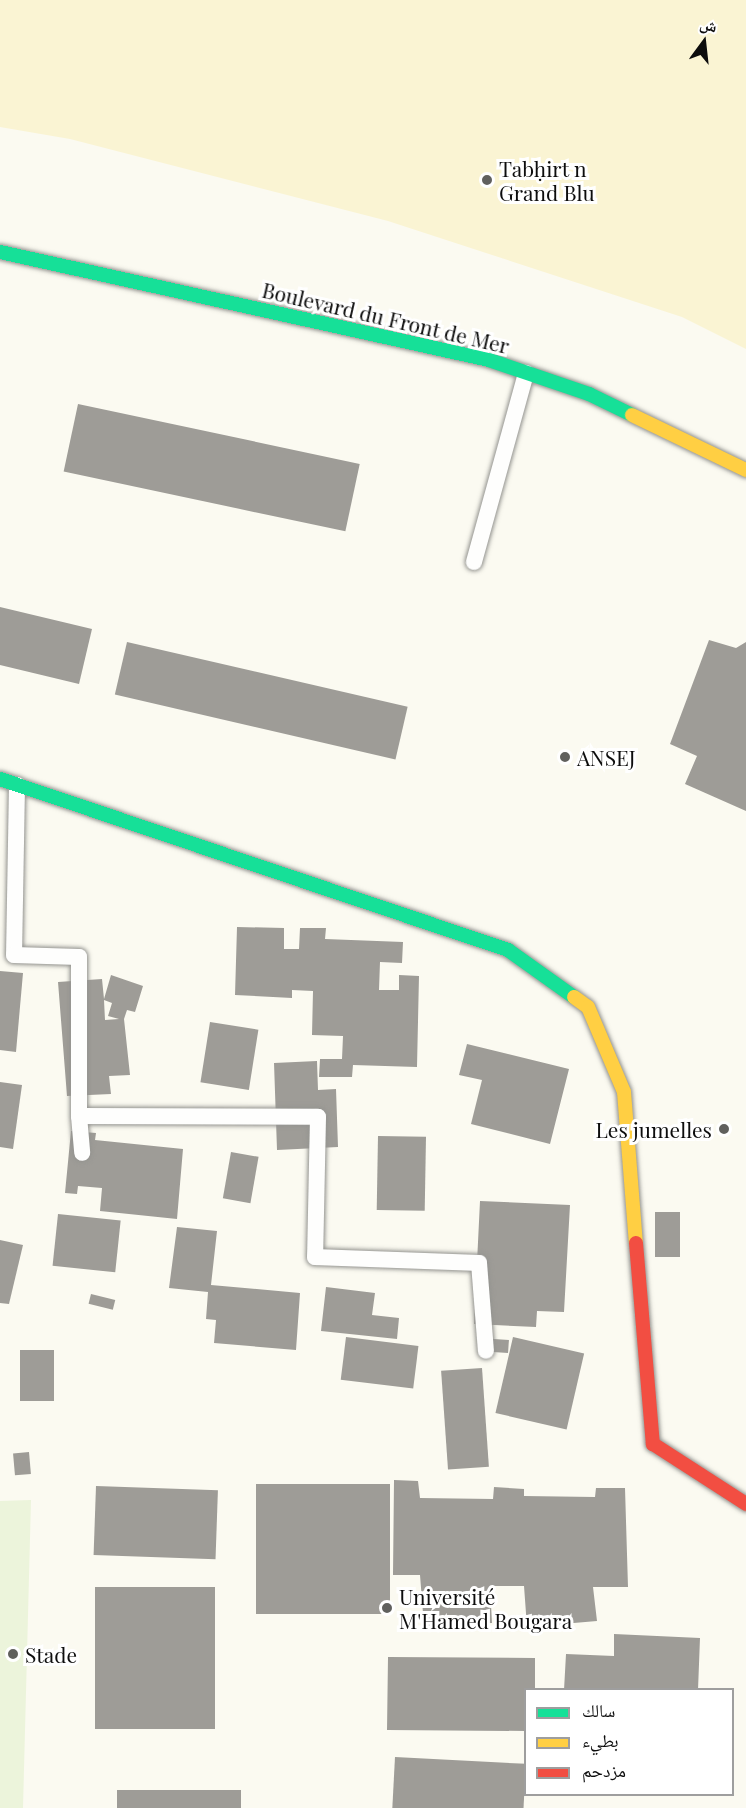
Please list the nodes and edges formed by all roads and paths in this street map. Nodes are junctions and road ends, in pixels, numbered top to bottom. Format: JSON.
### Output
{"nodes":[{"id":1,"x":0,"y":252,"type":"edge"},
{"id":2,"x":526,"y":373,"type":"junction"},
{"id":3,"x":746,"y":470,"type":"edge"},
{"id":4,"x":474,"y":562,"type":"dead end"},
{"id":5,"x":0,"y":779,"type":"edge"},
{"id":6,"x":17,"y":784,"type":"junction"},
{"id":7,"x":79,"y":1116,"type":"junction"},
{"id":8,"x":82,"y":1153,"type":"dead end"},
{"id":9,"x":486,"y":1351,"type":"dead end"},
{"id":10,"x":746,"y":1504,"type":"edge"}],
"edges":[{"from":1,"to":2,"type":"street","name":"Boulevard du Front de Mer"},
{"from":2,"to":3,"type":"street","name":"Boulevard du Front de Mer"},
{"from":2,"to":4,"type":"lane"},
{"from":5,"to":6,"type":"street"},
{"from":6,"to":7,"type":"lane"},
{"from":6,"to":10,"type":"street"},
{"from":7,"to":8,"type":"lane"},
{"from":7,"to":9,"type":"lane"}]}
